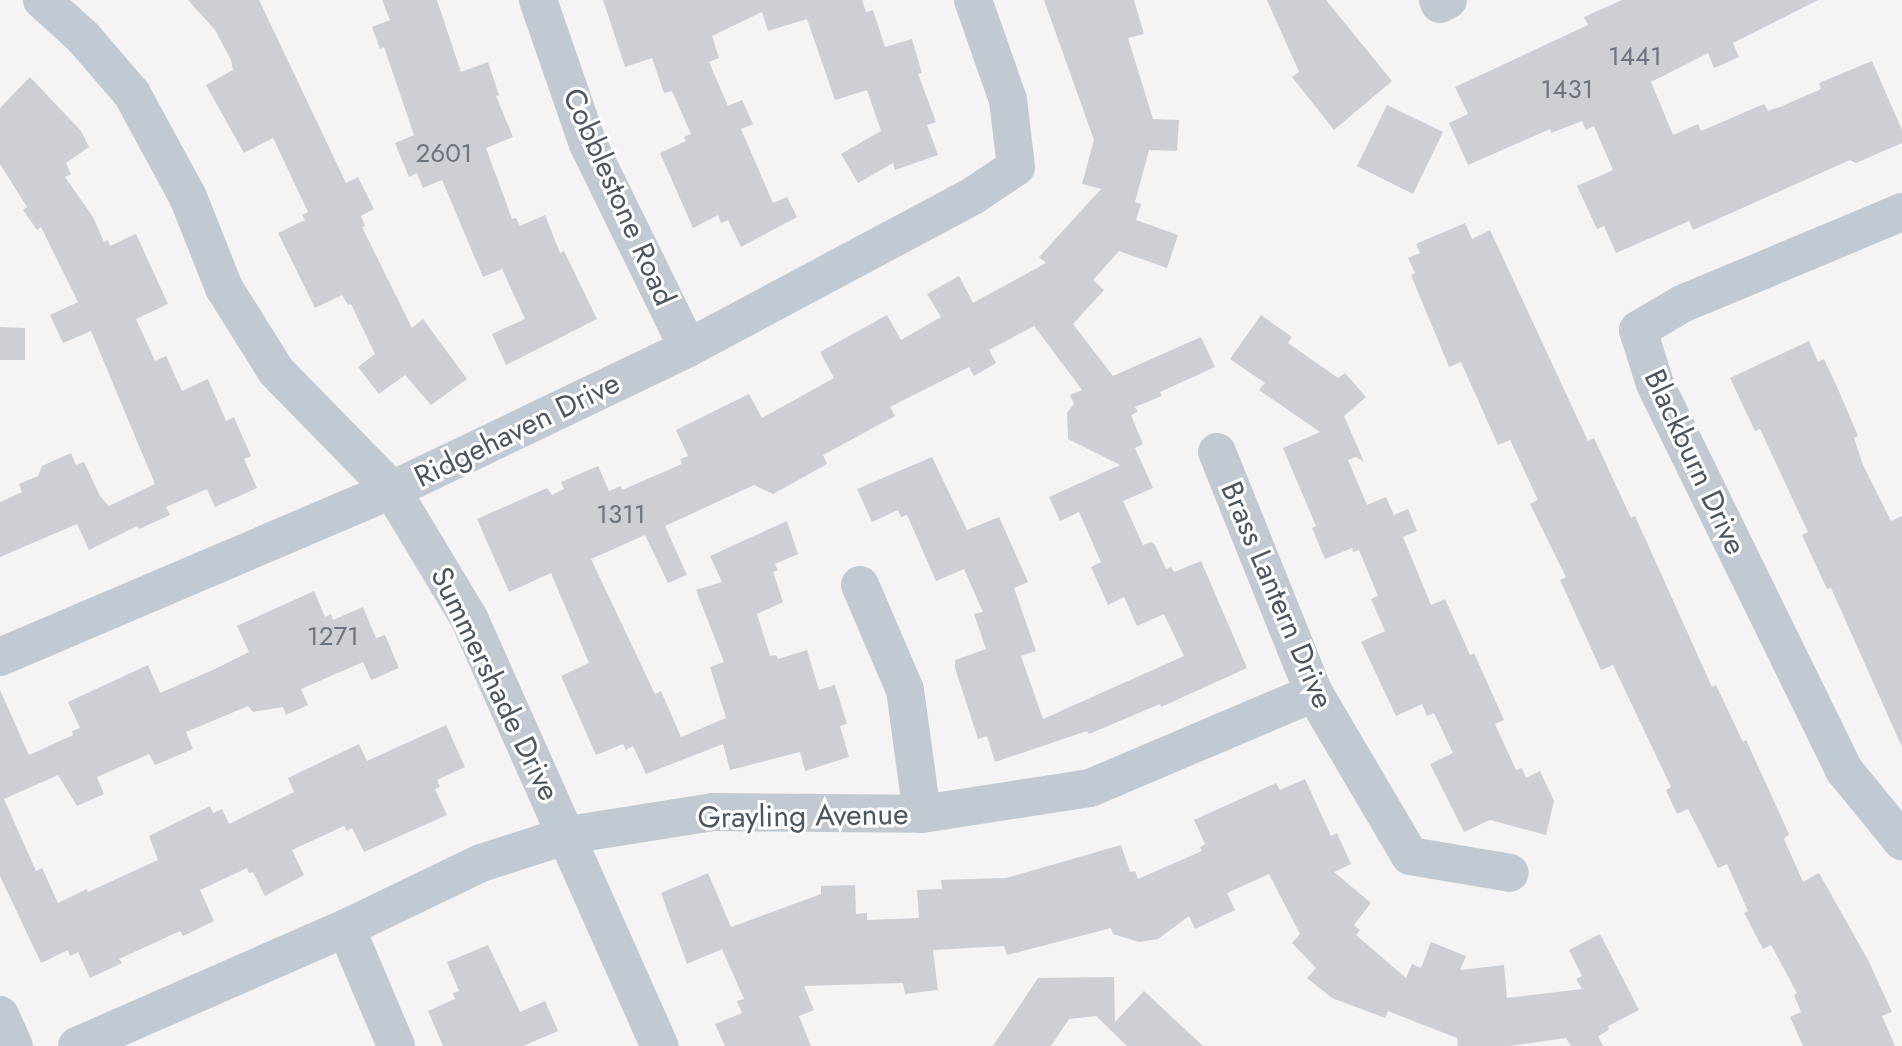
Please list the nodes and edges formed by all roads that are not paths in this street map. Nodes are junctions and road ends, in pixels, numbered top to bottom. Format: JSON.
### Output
{"nodes":[{"id":1,"x":42,"y":0,"type":"edge"},
{"id":2,"x":538,"y":0,"type":"edge"},
{"id":3,"x":973,"y":0,"type":"edge"},
{"id":4,"x":1902,"y":212,"type":"edge"},
{"id":5,"x":688,"y":348,"type":"junction"},
{"id":6,"x":1217,"y":452,"type":"dead end"},
{"id":7,"x":392,"y":490,"type":"junction"},
{"id":8,"x":860,"y":585,"type":"dead end"},
{"id":9,"x":0,"y":657,"type":"edge"},
{"id":10,"x":1314,"y":693,"type":"junction"},
{"id":11,"x":922,"y":814,"type":"junction"},
{"id":12,"x":568,"y":835,"type":"junction"},
{"id":13,"x":1902,"y":841,"type":"edge"},
{"id":14,"x":1510,"y":873,"type":"dead end"},
{"id":15,"x":346,"y":928,"type":"junction"},
{"id":16,"x":0,"y":1015,"type":"edge"},
{"id":17,"x":14,"y":1046,"type":"edge"},
{"id":18,"x":77,"y":1046,"type":"edge"},
{"id":19,"x":396,"y":1046,"type":"edge"},
{"id":20,"x":660,"y":1046,"type":"edge"}],
"edges":[{"from":1,"to":7,"type":"street","name":"Summershade Drive"},
{"from":2,"to":5,"type":"street","name":"Cobblestone Road"},
{"from":3,"to":5,"type":"street","name":"Ridgehaven Drive"},
{"from":4,"to":13,"type":"street","name":"Blackburn Drive"},
{"from":5,"to":7,"type":"street","name":"Ridgehaven Drive"},
{"from":6,"to":10,"type":"street","name":"Brass Lantern Drive"},
{"from":7,"to":9,"type":"street","name":"Ridgehaven Drive"},
{"from":7,"to":12,"type":"street","name":"Summershade Drive"},
{"from":8,"to":11,"type":"street"},
{"from":10,"to":11,"type":"street","name":"Grayling Avenue"},
{"from":10,"to":14,"type":"street","name":"Brass Lantern Drive"},
{"from":11,"to":12,"type":"street","name":"Grayling Avenue"},
{"from":12,"to":15,"type":"street","name":"Grayling Avenue"},
{"from":12,"to":20,"type":"street","name":"Summershade Drive"},
{"from":15,"to":18,"type":"street","name":"Grayling Avenue"},
{"from":15,"to":19,"type":"street"},
{"from":16,"to":17,"type":"street"}]}
